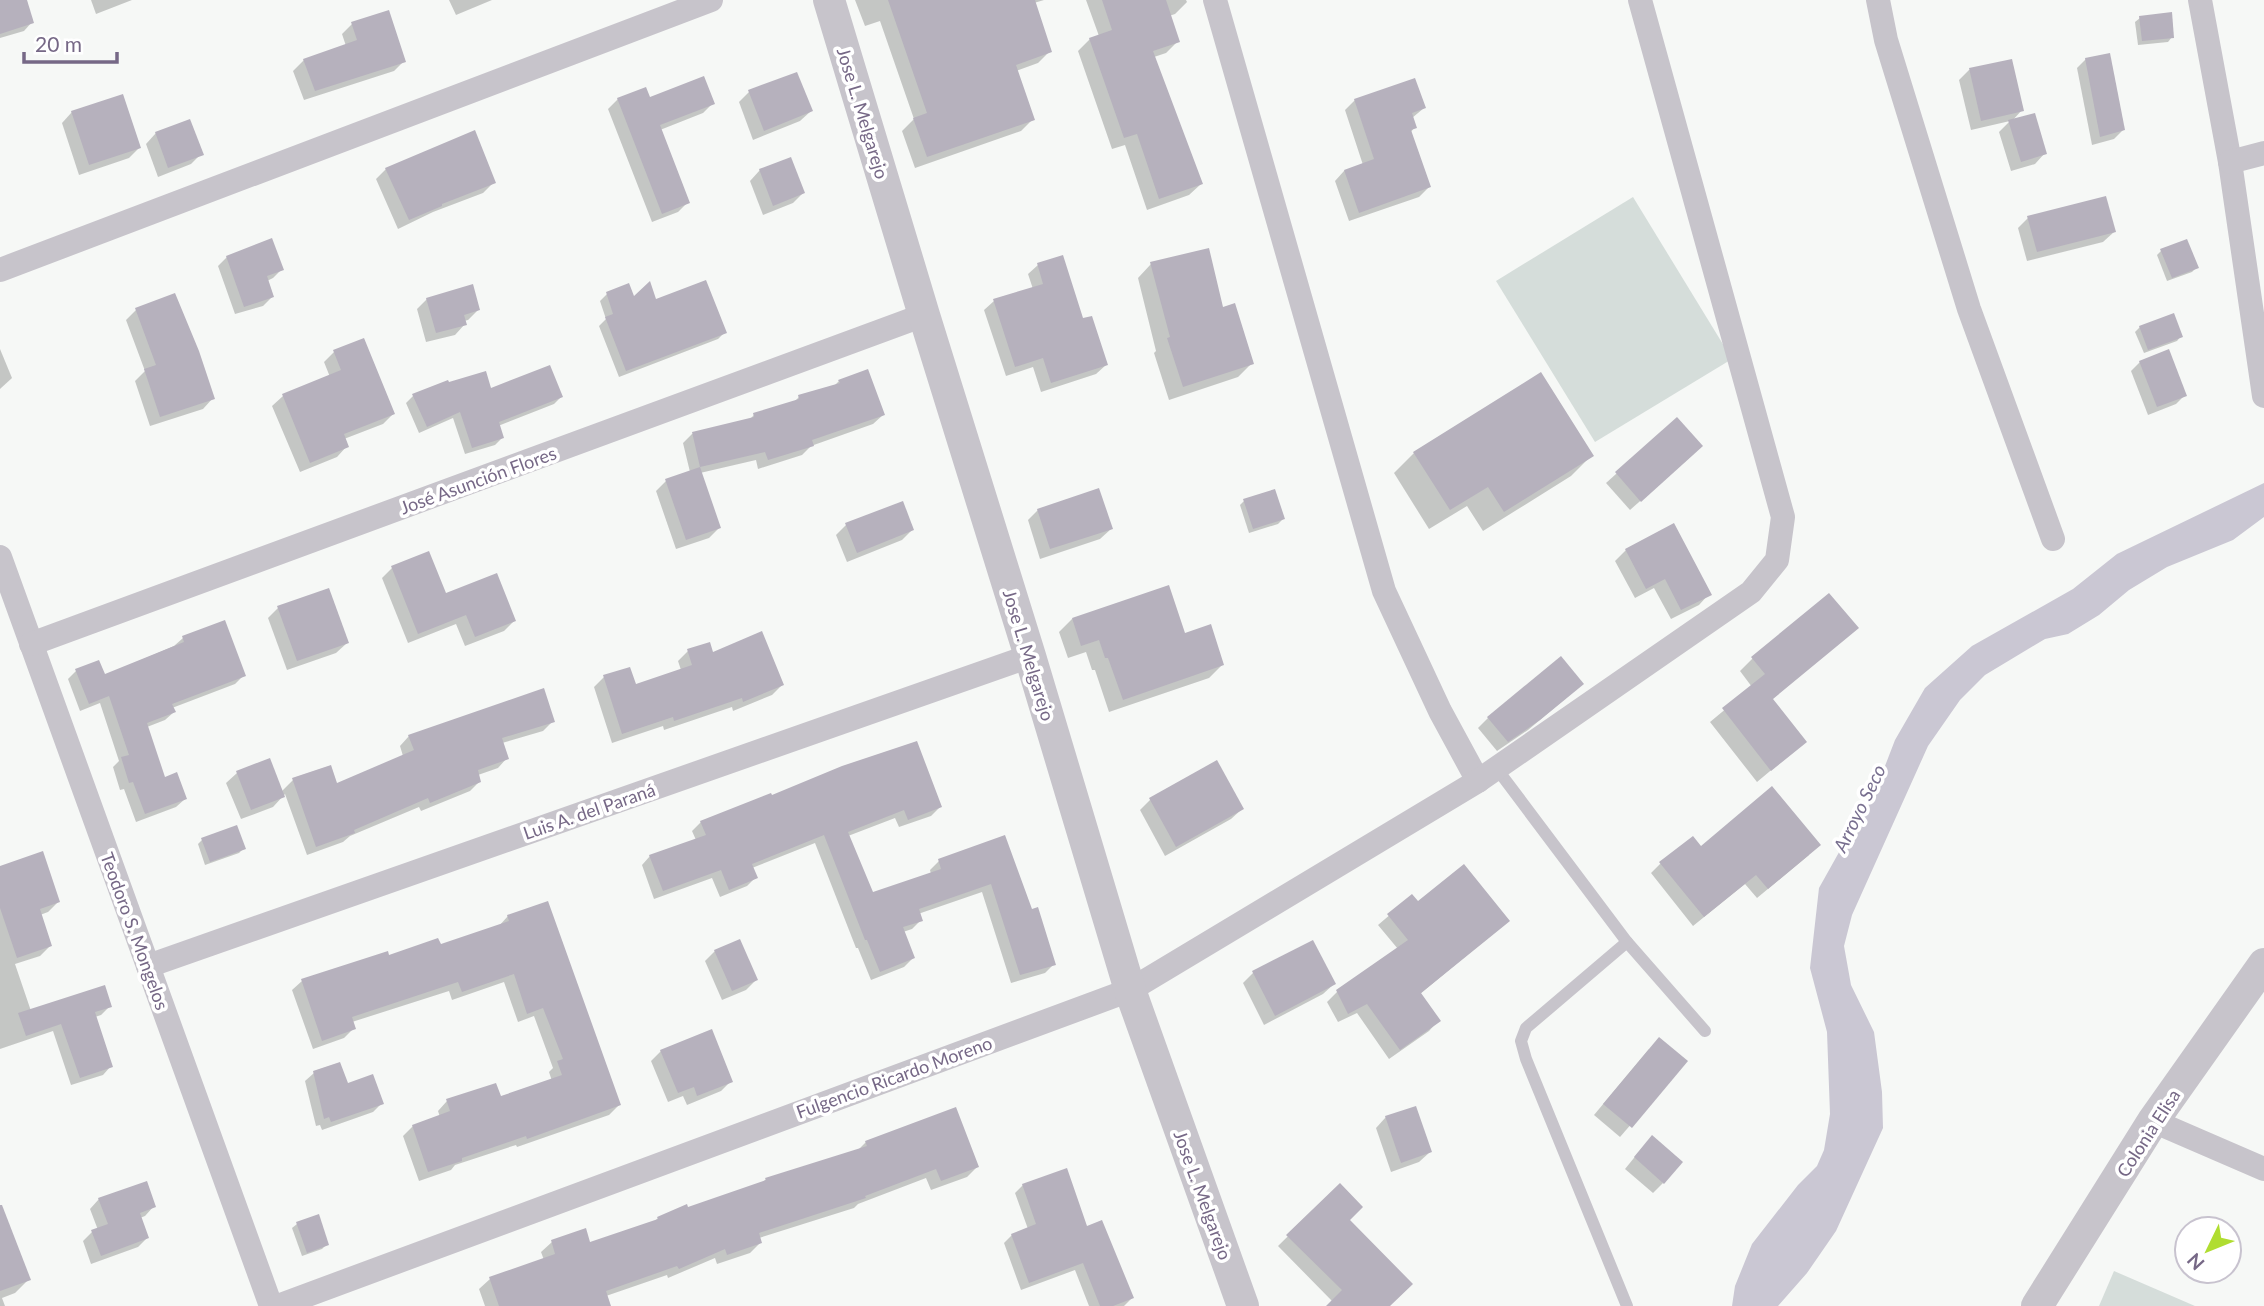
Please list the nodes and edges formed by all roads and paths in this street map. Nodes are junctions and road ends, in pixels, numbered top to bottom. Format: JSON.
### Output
{"nodes":[{"id":1,"x":711,"y":0,"type":"edge"},
{"id":2,"x":829,"y":0,"type":"edge"},
{"id":3,"x":1215,"y":0,"type":"edge"},
{"id":4,"x":1640,"y":0,"type":"edge"},
{"id":5,"x":1878,"y":0,"type":"edge"},
{"id":6,"x":2200,"y":0,"type":"edge"},
{"id":7,"x":2264,"y":153,"type":"edge"},
{"id":8,"x":2230,"y":162,"type":"junction"},
{"id":9,"x":0,"y":270,"type":"edge"},
{"id":10,"x":924,"y":315,"type":"junction"},
{"id":11,"x":2264,"y":396,"type":"edge"},
{"id":12,"x":2053,"y":539,"type":"dead end"},
{"id":13,"x":0,"y":557,"type":"edge"},
{"id":14,"x":31,"y":644,"type":"junction"},
{"id":15,"x":1030,"y":656,"type":"junction"},
{"id":16,"x":1487,"y":775,"type":"junction"},
{"id":17,"x":1628,"y":942,"type":"junction"},
{"id":18,"x":2264,"y":964,"type":"edge"},
{"id":19,"x":148,"y":966,"type":"junction"},
{"id":20,"x":1130,"y":990,"type":"junction"},
{"id":21,"x":1705,"y":1031,"type":"dead end"},
{"id":22,"x":2153,"y":1121,"type":"junction"},
{"id":23,"x":2264,"y":1169,"type":"edge"},
{"id":24,"x":271,"y":1306,"type":"edge"},
{"id":25,"x":278,"y":1306,"type":"edge"},
{"id":26,"x":1243,"y":1306,"type":"edge"},
{"id":27,"x":1627,"y":1306,"type":"edge"},
{"id":28,"x":2037,"y":1306,"type":"edge"}],
"edges":[{"from":1,"to":9,"type":"street"},
{"from":2,"to":10,"type":"street","name":"Jose L. Melgarejo"},
{"from":3,"to":16,"type":"street"},
{"from":4,"to":16,"type":"street","name":"Fulgencio Ricardo Moreno"},
{"from":5,"to":12,"type":"street"},
{"from":6,"to":8,"type":"street"},
{"from":7,"to":8,"type":"street"},
{"from":8,"to":11,"type":"street"},
{"from":10,"to":14,"type":"street","name":"José Asunción Flores"},
{"from":10,"to":15,"type":"street","name":"Jose L. Melgarejo"},
{"from":13,"to":14,"type":"street","name":"Teodoro S. Mongelos"},
{"from":14,"to":19,"type":"street","name":"Teodoro S. Mongelos"},
{"from":15,"to":19,"type":"street","name":"Luis A. del Paraná"},
{"from":15,"to":20,"type":"street","name":"Jose L. Melgarejo"},
{"from":16,"to":17,"type":"lane"},
{"from":16,"to":20,"type":"street","name":"Fulgencio Ricardo Moreno"},
{"from":17,"to":21,"type":"lane"},
{"from":17,"to":27,"type":"lane"},
{"from":18,"to":22,"type":"street","name":"Colonia Elisa"},
{"from":19,"to":24,"type":"street","name":"Teodoro S. Mongelos"},
{"from":20,"to":25,"type":"street","name":"Fulgencio Ricardo Moreno"},
{"from":20,"to":26,"type":"street","name":"Jose L. Melgarejo"},
{"from":22,"to":23,"type":"street"},
{"from":22,"to":28,"type":"street","name":"Colonia Elisa"}]}
